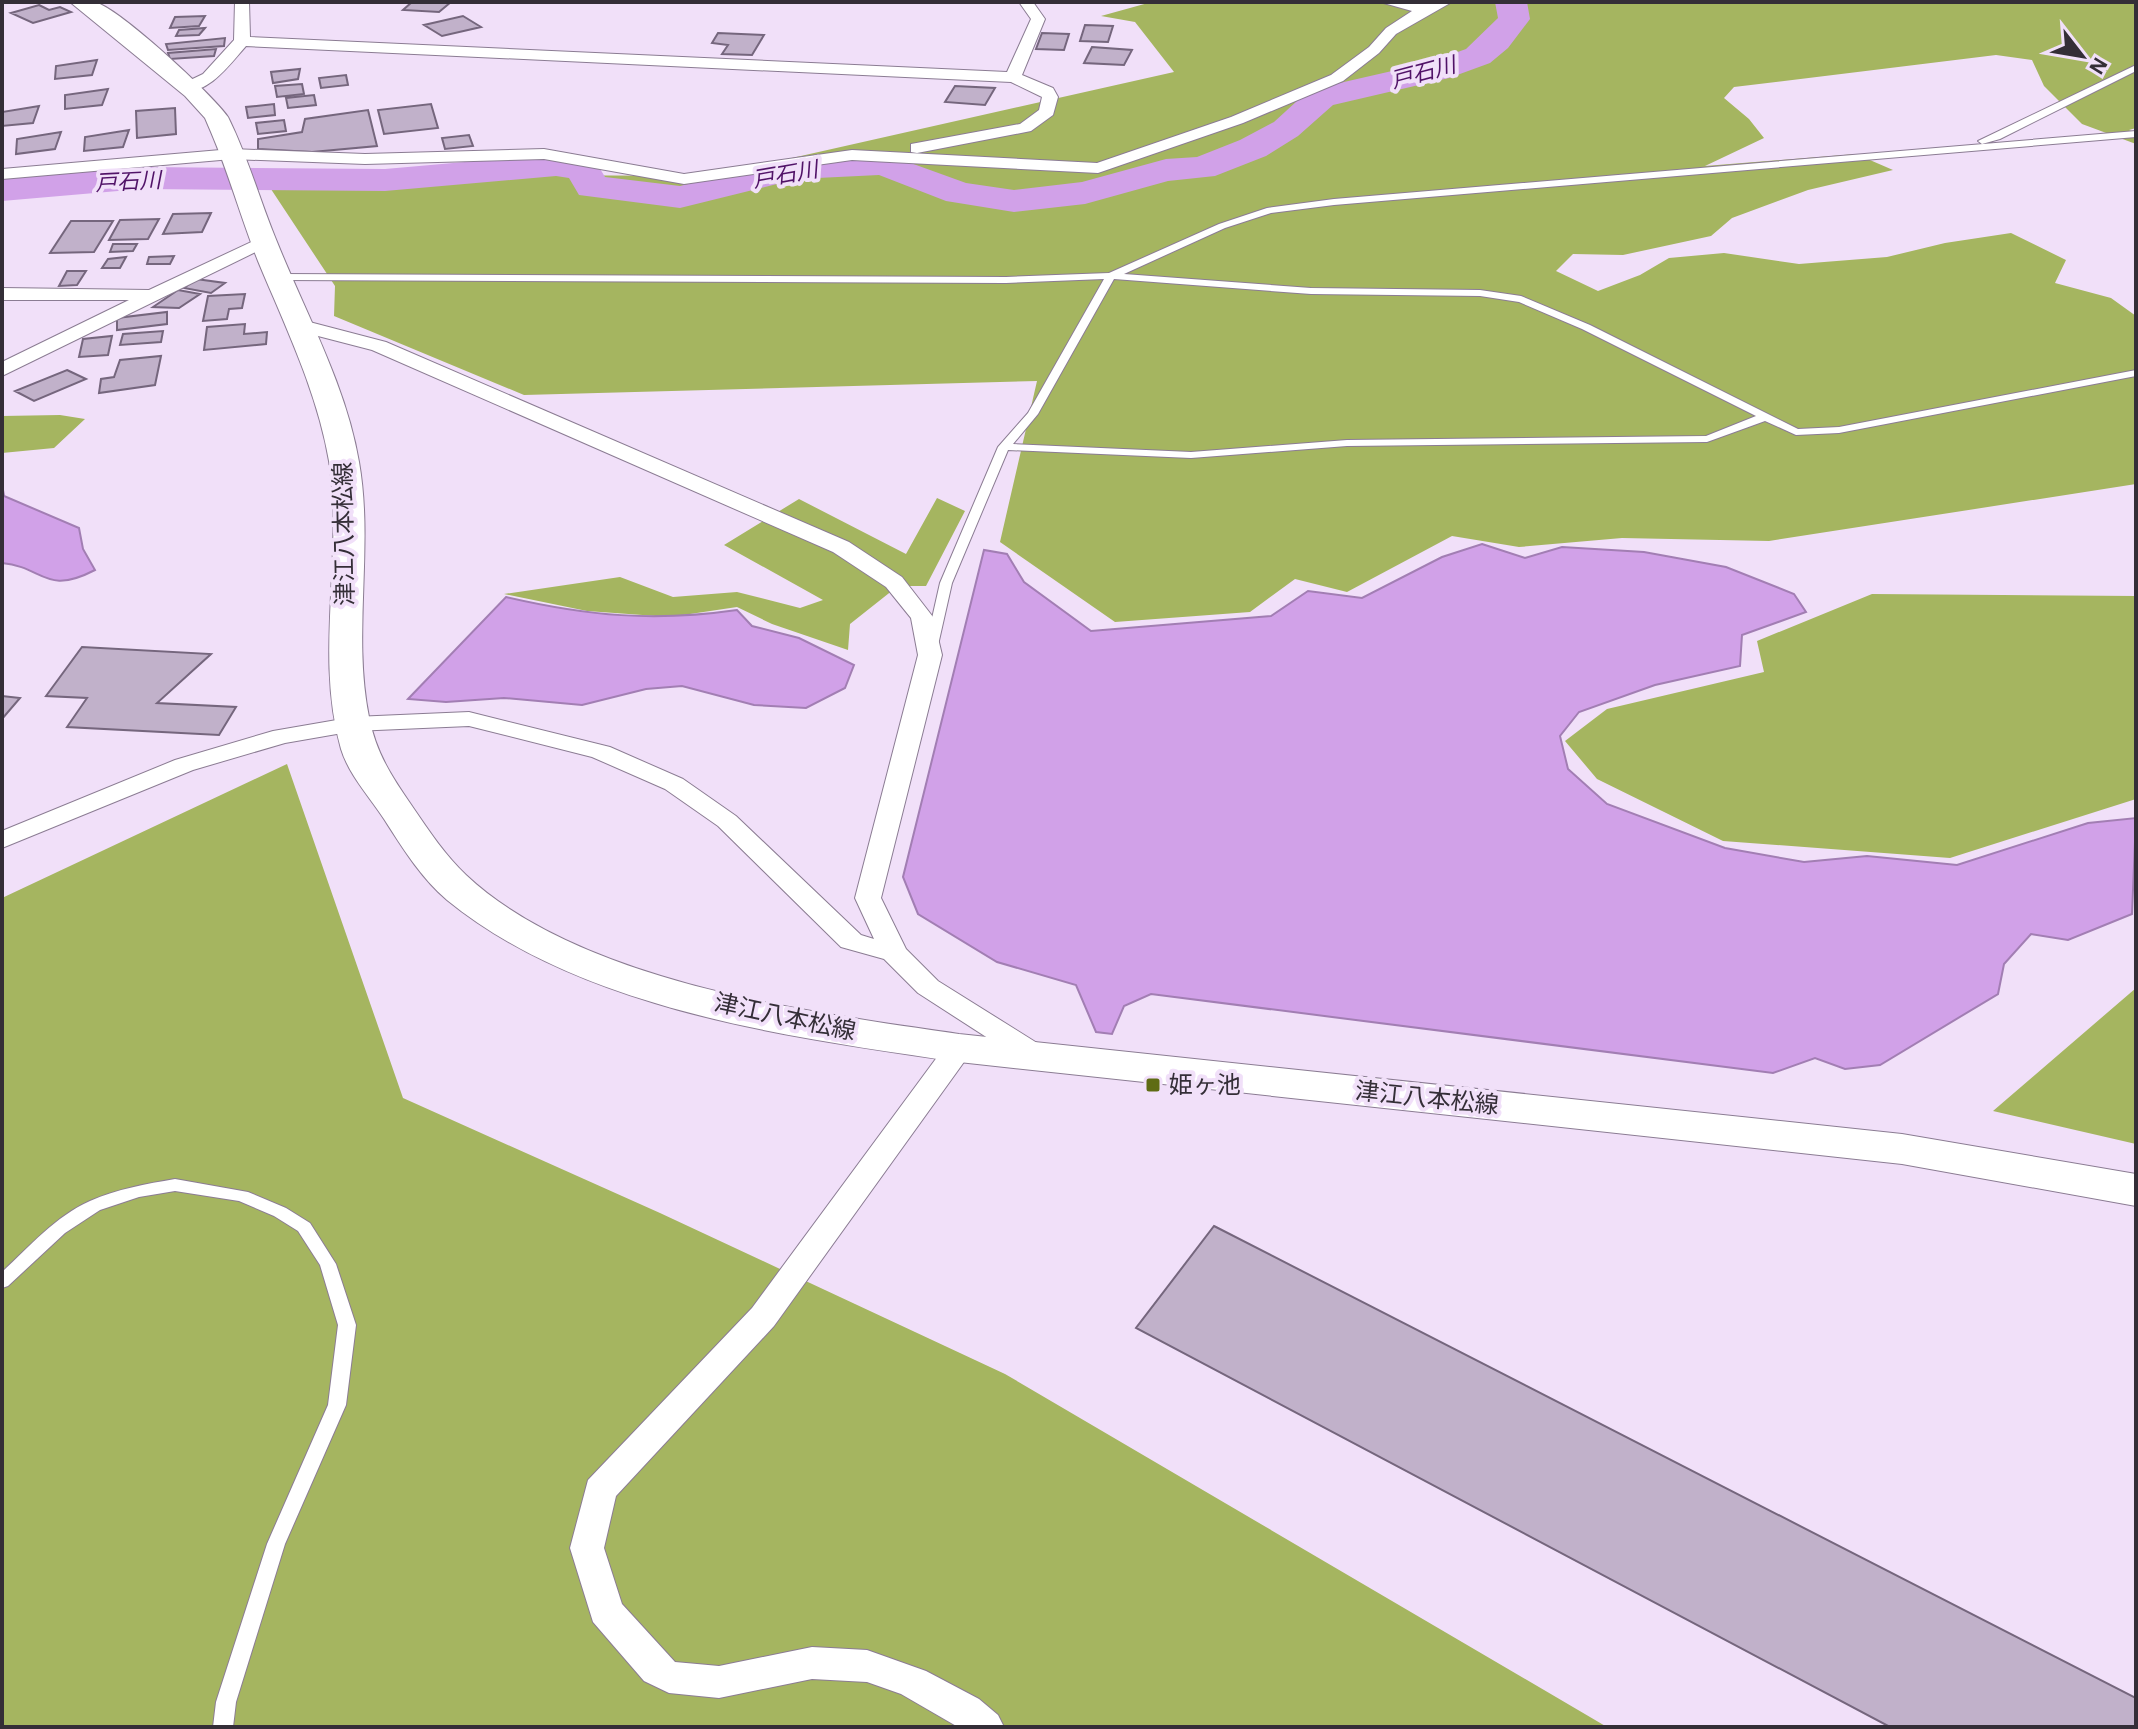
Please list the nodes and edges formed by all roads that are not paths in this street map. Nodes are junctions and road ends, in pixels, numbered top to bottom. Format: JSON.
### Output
{"nodes":[{"id":1,"x":81,"y":2,"type":"edge"},
{"id":2,"x":242,"y":2,"type":"edge"},
{"id":3,"x":1026,"y":2,"type":"edge"},
{"id":4,"x":1387,"y":2,"type":"edge"},
{"id":5,"x":1445,"y":2,"type":"edge"},
{"id":6,"x":1425,"y":9,"type":"junction"},
{"id":7,"x":242,"y":41,"type":"junction"},
{"id":8,"x":2136,"y":68,"type":"edge"},
{"id":9,"x":1013,"y":77,"type":"junction"},
{"id":10,"x":186,"y":88,"type":"junction"},
{"id":11,"x":2136,"y":134,"type":"edge"},
{"id":12,"x":1943,"y":151,"type":"junction"},
{"id":13,"x":886,"y":155,"type":"junction"},
{"id":14,"x":233,"y":157,"type":"junction"},
{"id":15,"x":2,"y":174,"type":"edge"},
{"id":16,"x":264,"y":241,"type":"junction"},
{"id":17,"x":1111,"y":276,"type":"junction"},
{"id":18,"x":281,"y":277,"type":"junction"},
{"id":19,"x":2,"y":294,"type":"edge"},
{"id":20,"x":150,"y":295,"type":"junction"},
{"id":21,"x":298,"y":325,"type":"junction"},
{"id":22,"x":2,"y":370,"type":"edge"},
{"id":23,"x":2136,"y":373,"type":"edge"},
{"id":24,"x":1764,"y":417,"type":"junction"},
{"id":25,"x":1004,"y":447,"type":"junction"},
{"id":26,"x":930,"y":655,"type":"junction"},
{"id":27,"x":354,"y":724,"type":"junction"},
{"id":28,"x":2,"y":840,"type":"edge"},
{"id":29,"x":894,"y":953,"type":"junction"},
{"id":30,"x":959,"y":1048,"type":"junction"},
{"id":31,"x":1035,"y":1055,"type":"junction"},
{"id":32,"x":2136,"y":1190,"type":"edge"},
{"id":33,"x":2,"y":1282,"type":"edge"},
{"id":34,"x":223,"y":1727,"type":"edge"},
{"id":35,"x":985,"y":1727,"type":"edge"}],
"edges":[{"from":1,"to":10,"type":"main road","name":"津江八本松線"},
{"from":2,"to":7,"type":"street"},
{"from":3,"to":9,"type":"street"},
{"from":4,"to":6,"type":"street"},
{"from":5,"to":6,"type":"street"},
{"from":6,"to":13,"type":"street"},
{"from":7,"to":9,"type":"street"},
{"from":7,"to":10,"type":"street"},
{"from":8,"to":12,"type":"lane"},
{"from":9,"to":13,"type":"street"},
{"from":10,"to":14,"type":"main road","name":"津江八本松線"},
{"from":11,"to":12,"type":"lane"},
{"from":12,"to":17,"type":"lane"},
{"from":13,"to":14,"type":"street"},
{"from":14,"to":15,"type":"street"},
{"from":14,"to":16,"type":"main road","name":"津江八本松線"},
{"from":16,"to":18,"type":"main road","name":"津江八本松線"},
{"from":16,"to":20,"type":"street"},
{"from":17,"to":18,"type":"lane"},
{"from":17,"to":24,"type":"lane"},
{"from":17,"to":25,"type":"lane"},
{"from":18,"to":21,"type":"main road","name":"津江八本松線"},
{"from":19,"to":20,"type":"street"},
{"from":20,"to":22,"type":"street"},
{"from":21,"to":26,"type":"street"},
{"from":21,"to":27,"type":"main road","name":"津江八本松線"},
{"from":23,"to":24,"type":"lane"},
{"from":24,"to":25,"type":"lane"},
{"from":25,"to":26,"type":"lane"},
{"from":26,"to":29,"type":"street"},
{"from":27,"to":28,"type":"street"},
{"from":27,"to":29,"type":"street"},
{"from":27,"to":30,"type":"main road","name":"津江八本松線"},
{"from":29,"to":31,"type":"street"},
{"from":30,"to":31,"type":"main road","name":"津江八本松線"},
{"from":30,"to":35,"type":"street"},
{"from":31,"to":32,"type":"main road","name":"津江八本松線"},
{"from":33,"to":34,"type":"lane"}]}
